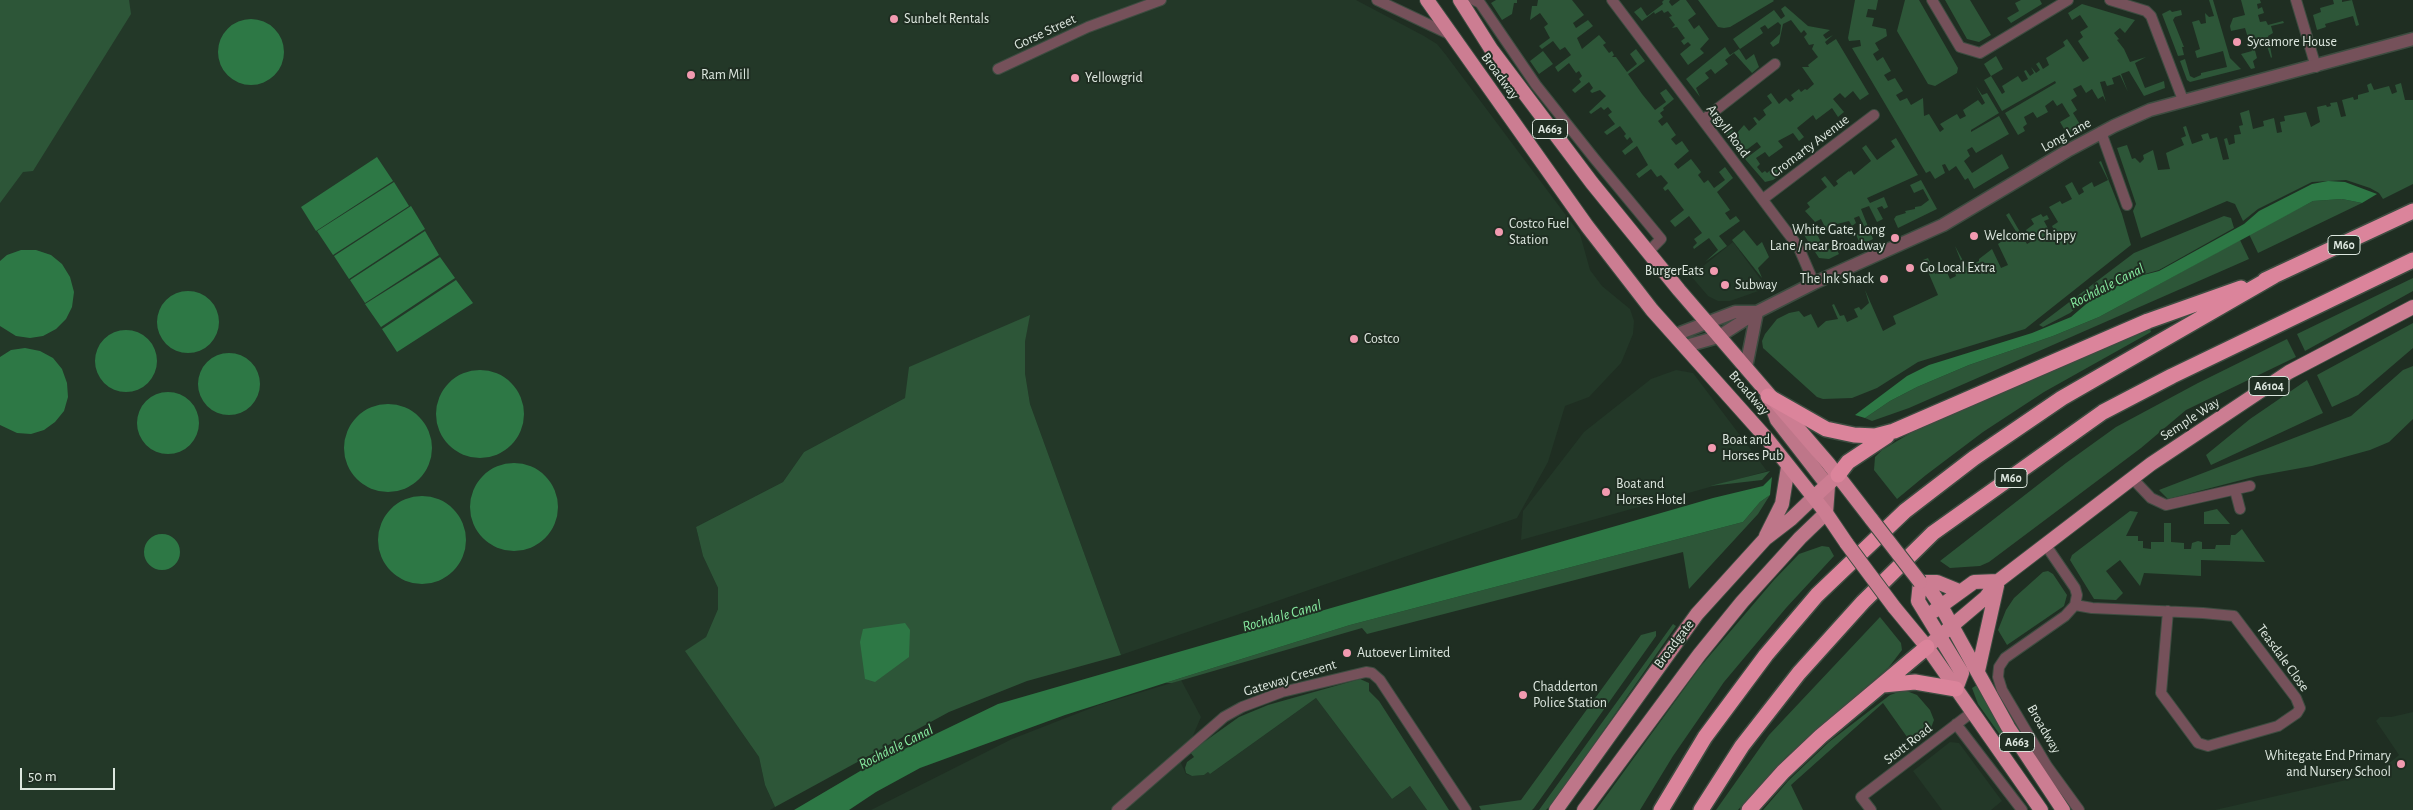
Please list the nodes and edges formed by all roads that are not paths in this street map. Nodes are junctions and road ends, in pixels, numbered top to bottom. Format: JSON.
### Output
{"nodes":[{"id":1,"x":1161,"y":0,"type":"edge"},
{"id":2,"x":1377,"y":0,"type":"edge"},
{"id":3,"x":1427,"y":0,"type":"edge"},
{"id":4,"x":1460,"y":0,"type":"edge"},
{"id":5,"x":1474,"y":0,"type":"edge"},
{"id":6,"x":1612,"y":0,"type":"edge"},
{"id":7,"x":1932,"y":0,"type":"edge"},
{"id":8,"x":2068,"y":0,"type":"edge"},
{"id":9,"x":2110,"y":0,"type":"edge"},
{"id":10,"x":2296,"y":0,"type":"edge"},
{"id":11,"x":1449,"y":34,"type":"junction"},
{"id":12,"x":2413,"y":40,"type":"edge"},
{"id":13,"x":1775,"y":64,"type":"dead end"},
{"id":14,"x":2316,"y":67,"type":"junction"},
{"id":15,"x":998,"y":68,"type":"dead end"},
{"id":16,"x":2182,"y":100,"type":"junction"},
{"id":17,"x":1874,"y":115,"type":"dead end"},
{"id":18,"x":1703,"y":120,"type":"junction"},
{"id":19,"x":2101,"y":132,"type":"junction"},
{"id":20,"x":1621,"y":192,"type":"junction"},
{"id":21,"x":1763,"y":199,"type":"junction"},
{"id":22,"x":1608,"y":202,"type":"junction"},
{"id":23,"x":2127,"y":205,"type":"dead end"},
{"id":24,"x":2413,"y":211,"type":"edge"},
{"id":25,"x":1649,"y":251,"type":"junction"},
{"id":26,"x":2413,"y":260,"type":"edge"},
{"id":27,"x":2274,"y":276,"type":"junction"},
{"id":28,"x":1814,"y":283,"type":"junction"},
{"id":29,"x":2413,"y":307,"type":"edge"},
{"id":30,"x":1757,"y":312,"type":"junction"},
{"id":31,"x":1707,"y":322,"type":"junction"},
{"id":32,"x":1675,"y":335,"type":"junction"},
{"id":33,"x":1718,"y":337,"type":"junction"},
{"id":34,"x":1686,"y":346,"type":"junction"},
{"id":35,"x":1746,"y":367,"type":"junction"},
{"id":36,"x":1768,"y":396,"type":"junction"},
{"id":37,"x":1865,"y":443,"type":"junction"},
{"id":38,"x":1788,"y":467,"type":"junction"},
{"id":39,"x":2132,"y":478,"type":"junction"},
{"id":40,"x":1833,"y":480,"type":"junction"},
{"id":41,"x":2250,"y":486,"type":"dead end"},
{"id":42,"x":2235,"y":490,"type":"junction"},
{"id":43,"x":1814,"y":497,"type":"junction"},
{"id":44,"x":2240,"y":509,"type":"dead end"},
{"id":45,"x":1826,"y":513,"type":"junction"},
{"id":46,"x":1765,"y":539,"type":"junction"},
{"id":47,"x":2045,"y":544,"type":"junction"},
{"id":48,"x":1998,"y":581,"type":"junction"},
{"id":49,"x":1920,"y":582,"type":"junction"},
{"id":50,"x":1959,"y":591,"type":"junction"},
{"id":51,"x":2075,"y":605,"type":"junction"},
{"id":52,"x":1941,"y":606,"type":"junction"},
{"id":53,"x":2168,"y":611,"type":"junction"},
{"id":54,"x":1928,"y":616,"type":"junction"},
{"id":55,"x":1952,"y":625,"type":"junction"},
{"id":56,"x":1940,"y":635,"type":"junction"},
{"id":57,"x":1926,"y":647,"type":"junction"},
{"id":58,"x":1978,"y":671,"type":"junction"},
{"id":59,"x":1883,"y":685,"type":"junction"},
{"id":60,"x":1956,"y":689,"type":"junction"},
{"id":61,"x":1971,"y":713,"type":"junction"},
{"id":62,"x":1956,"y":724,"type":"junction"},
{"id":63,"x":1116,"y":810,"type":"edge"},
{"id":64,"x":1466,"y":810,"type":"edge"},
{"id":65,"x":1556,"y":810,"type":"edge"},
{"id":66,"x":1584,"y":810,"type":"edge"},
{"id":67,"x":1661,"y":810,"type":"edge"},
{"id":68,"x":1700,"y":810,"type":"edge"},
{"id":69,"x":1749,"y":810,"type":"edge"},
{"id":70,"x":1871,"y":810,"type":"edge"},
{"id":71,"x":2022,"y":810,"type":"edge"},
{"id":72,"x":2041,"y":810,"type":"edge"},
{"id":73,"x":2063,"y":810,"type":"edge"},
{"id":74,"x":2079,"y":810,"type":"edge"}],
"edges":[{"from":1,"to":15,"type":"street","name":"Gorse Street"},
{"from":2,"to":11,"type":"street"},
{"from":3,"to":11,"type":"highway","name":"Broadway","number":"A663"},
{"from":4,"to":22,"type":"highway","name":"Broadway","number":"A663"},
{"from":5,"to":20,"type":"street","name":"Broadway"},
{"from":6,"to":18,"type":"street","name":"Argyll Road"},
{"from":7,"to":8,"type":"street"},
{"from":9,"to":16,"type":"street"},
{"from":10,"to":14,"type":"street"},
{"from":11,"to":32,"type":"highway","name":"Broadway","number":"A663"},
{"from":12,"to":14,"type":"street","name":"Long Lane"},
{"from":13,"to":18,"type":"street"},
{"from":14,"to":16,"type":"street","name":"Long Lane"},
{"from":16,"to":19,"type":"street","name":"Long Lane"},
{"from":17,"to":21,"type":"street","name":"Cromarty Avenue"},
{"from":18,"to":21,"type":"street","name":"Argyll Road"},
{"from":19,"to":23,"type":"street"},
{"from":19,"to":28,"type":"street","name":"Long Lane"},
{"from":20,"to":22,"type":"street"},
{"from":20,"to":25,"type":"street","name":"Broadway"},
{"from":21,"to":28,"type":"street","name":"Argyll Road"},
{"from":22,"to":25,"type":"highway","name":"Broadway","number":"A663"},
{"from":24,"to":27,"type":"highway","number":"M60"},
{"from":25,"to":31,"type":"highway","name":"Broadway","number":"A663"},
{"from":26,"to":68,"type":"highway","number":"M60"},
{"from":27,"to":37,"type":"highway","number":"M60"},
{"from":27,"to":67,"type":"highway","number":"M60"},
{"from":28,"to":30,"type":"street","name":"Long Lane"},
{"from":29,"to":39,"type":"highway","name":"Semple Way","number":"A6104"},
{"from":30,"to":31,"type":"street","name":"Long Lane"},
{"from":30,"to":33,"type":"street","name":"Long Lane"},
{"from":30,"to":35,"type":"street"},
{"from":31,"to":32,"type":"street","name":"Long Lane"},
{"from":31,"to":33,"type":"highway","name":"Broadway","number":"A663"},
{"from":32,"to":34,"type":"highway","name":"Broadway","number":"A663"},
{"from":33,"to":34,"type":"street","name":"Long Lane"},
{"from":33,"to":35,"type":"highway","name":"Broadway","number":"A663"},
{"from":34,"to":38,"type":"highway","name":"Broadway","number":"A663"},
{"from":35,"to":36,"type":"highway","name":"Broadway","number":"A663"},
{"from":36,"to":37,"type":"highway"},
{"from":36,"to":40,"type":"highway","name":"Broadway","number":"A663"},
{"from":37,"to":40,"type":"highway"},
{"from":38,"to":43,"type":"highway","name":"Broadway","number":"A663"},
{"from":38,"to":46,"type":"main road"},
{"from":39,"to":42,"type":"street"},
{"from":39,"to":47,"type":"highway","name":"Semple Way","number":"A6104"},
{"from":40,"to":43,"type":"highway"},
{"from":40,"to":45,"type":"main road"},
{"from":40,"to":49,"type":"highway","name":"Broadway","number":"A663","bridge":true},
{"from":41,"to":42,"type":"street"},
{"from":42,"to":44,"type":"street"},
{"from":43,"to":45,"type":"highway","name":"Broadway","number":"A663"},
{"from":43,"to":46,"type":"main road","name":"Broadgate"},
{"from":45,"to":57,"type":"highway","name":"Broadway","number":"A663","bridge":true},
{"from":45,"to":66,"type":"main road","name":"Broadgate"},
{"from":46,"to":65,"type":"main road","name":"Broadgate"},
{"from":47,"to":48,"type":"highway","name":"Semple Way","number":"A6104"},
{"from":47,"to":51,"type":"street"},
{"from":48,"to":50,"type":"highway"},
{"from":48,"to":55,"type":"highway","number":"A6104"},
{"from":48,"to":58,"type":"highway"},
{"from":49,"to":50,"type":"highway"},
{"from":49,"to":52,"type":"highway","name":"Broadway","number":"A663"},
{"from":49,"to":54,"type":"highway"},
{"from":50,"to":52,"type":"highway"},
{"from":51,"to":53,"type":"street","name":"Teasdale Close"},
{"from":51,"to":74,"type":"street","name":"Broadway"},
{"from":52,"to":54,"type":"highway"},
{"from":52,"to":55,"type":"highway","name":"Broadway","number":"A663"},
{"from":53,"to":53,"type":"street","name":"Teasdale Close"},
{"from":54,"to":56,"type":"highway"},
{"from":55,"to":56,"type":"highway","number":"A6104"},
{"from":55,"to":58,"type":"highway","name":"Broadway","number":"A663"},
{"from":56,"to":57,"type":"highway","number":"A6104"},
{"from":56,"to":60,"type":"highway"},
{"from":57,"to":59,"type":"highway"},
{"from":57,"to":60,"type":"highway","name":"Broadway","number":"A663"},
{"from":58,"to":73,"type":"highway","name":"Broadway","number":"A663"},
{"from":59,"to":60,"type":"highway"},
{"from":59,"to":69,"type":"highway"},
{"from":60,"to":61,"type":"highway","name":"Broadway","number":"A663"},
{"from":61,"to":62,"type":"street","name":"Stott Road"},
{"from":61,"to":72,"type":"highway","name":"Broadway","number":"A663"},
{"from":62,"to":70,"type":"street","name":"Stott Road"},
{"from":62,"to":71,"type":"street"},
{"from":63,"to":64,"type":"street","name":"Gateway Crescent"}]}
